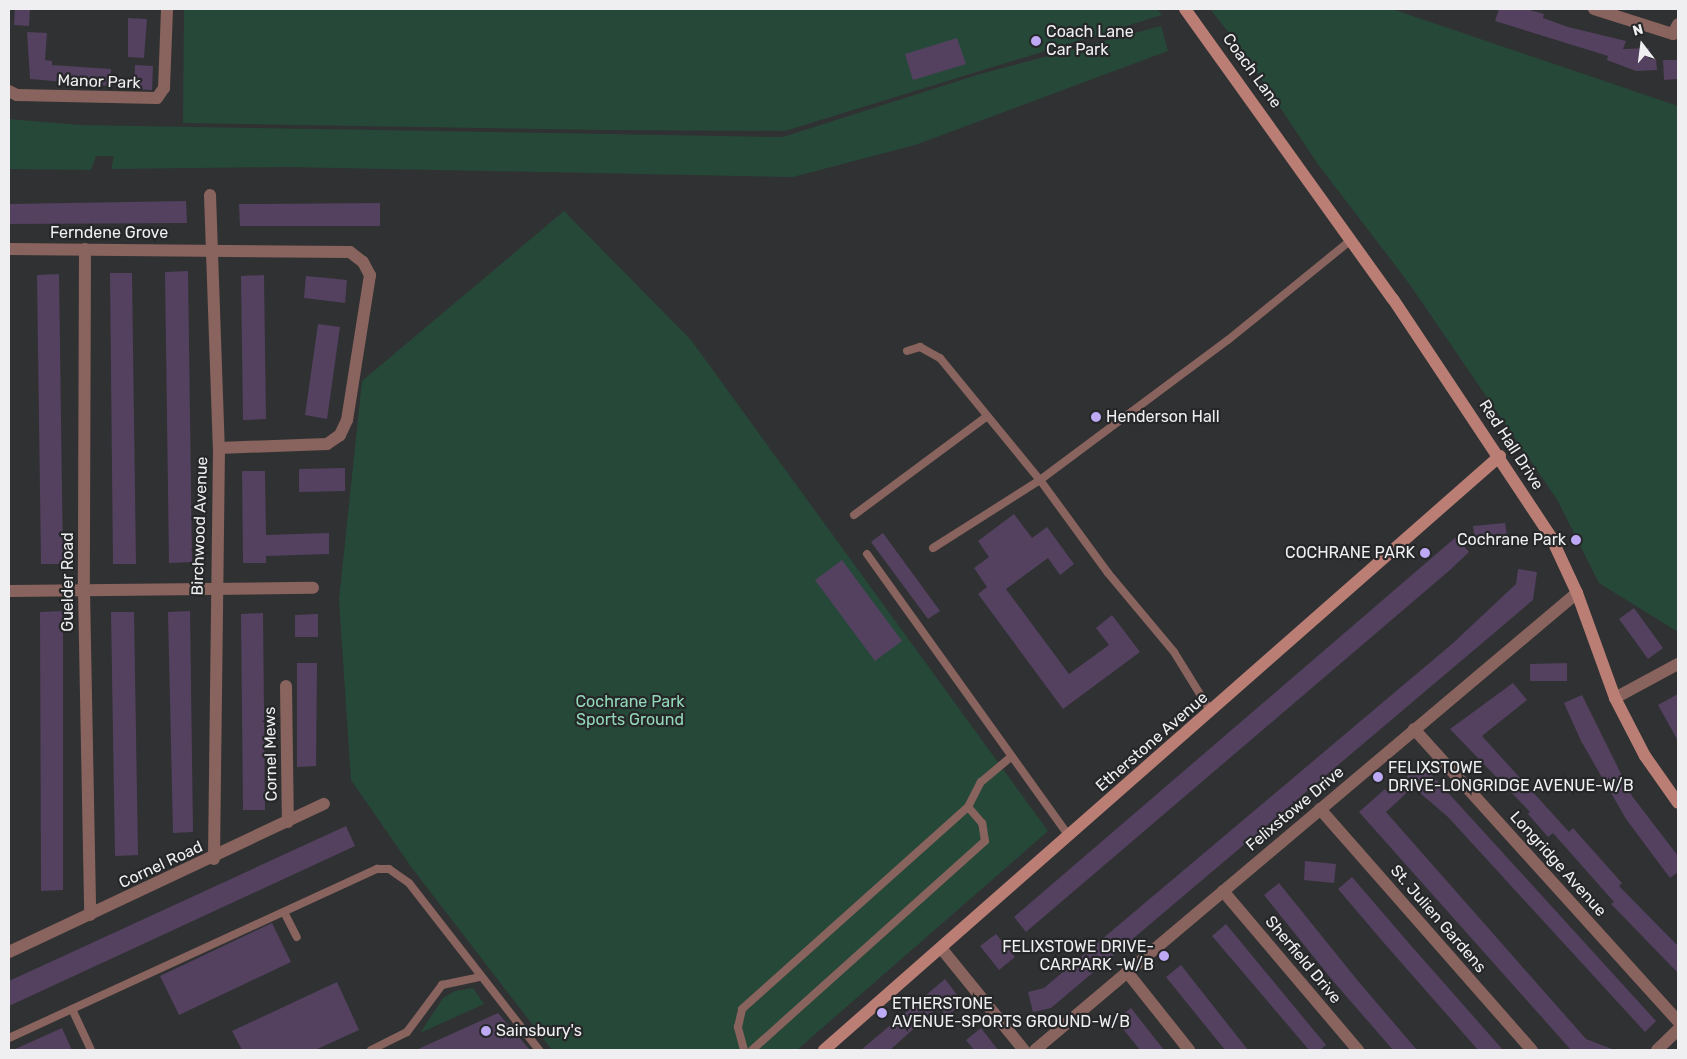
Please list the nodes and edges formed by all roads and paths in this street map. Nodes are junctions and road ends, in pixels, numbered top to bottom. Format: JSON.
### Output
{"nodes":[{"id":1,"x":166,"y":9,"type":"edge"},
{"id":2,"x":1185,"y":9,"type":"edge"},
{"id":3,"x":1594,"y":9,"type":"edge"},
{"id":4,"x":1676,"y":32,"type":"edge"},
{"id":5,"x":9,"y":91,"type":"edge"},
{"id":6,"x":1273,"y":129,"type":"joint"},
{"id":7,"x":210,"y":195,"type":"dead end"},
{"id":8,"x":1351,"y":240,"type":"junction"},
{"id":9,"x":9,"y":249,"type":"edge"},
{"id":10,"x":85,"y":249,"type":"junction"},
{"id":11,"x":210,"y":250,"type":"junction"},
{"id":12,"x":906,"y":352,"type":"dead end"},
{"id":13,"x":986,"y":417,"type":"junction"},
{"id":14,"x":219,"y":448,"type":"junction"},
{"id":15,"x":1500,"y":456,"type":"junction"},
{"id":16,"x":1040,"y":480,"type":"junction"},
{"id":17,"x":854,"y":515,"type":"dead end"},
{"id":18,"x":933,"y":548,"type":"dead end"},
{"id":19,"x":868,"y":554,"type":"dead end"},
{"id":20,"x":313,"y":588,"type":"dead end"},
{"id":21,"x":215,"y":589,"type":"junction"},
{"id":22,"x":9,"y":591,"type":"edge"},
{"id":23,"x":84,"y":591,"type":"junction"},
{"id":24,"x":1577,"y":593,"type":"junction"},
{"id":25,"x":1678,"y":664,"type":"edge"},
{"id":26,"x":286,"y":686,"type":"dead end"},
{"id":27,"x":1615,"y":698,"type":"junction"},
{"id":28,"x":1211,"y":712,"type":"junction"},
{"id":29,"x":1414,"y":729,"type":"junction"},
{"id":30,"x":1012,"y":756,"type":"junction"},
{"id":31,"x":1678,"y":803,"type":"edge"},
{"id":32,"x":324,"y":804,"type":"dead end"},
{"id":33,"x":968,"y":807,"type":"junction"},
{"id":34,"x":1320,"y":809,"type":"junction"},
{"id":35,"x":288,"y":822,"type":"junction"},
{"id":36,"x":1069,"y":836,"type":"junction"},
{"id":37,"x":214,"y":859,"type":"junction"},
{"id":38,"x":1223,"y":891,"type":"junction"},
{"id":39,"x":284,"y":912,"type":"junction"},
{"id":40,"x":90,"y":915,"type":"junction"},
{"id":41,"x":296,"y":937,"type":"dead end"},
{"id":42,"x":942,"y":948,"type":"junction"},
{"id":43,"x":9,"y":952,"type":"edge"},
{"id":44,"x":1127,"y":972,"type":"junction"},
{"id":45,"x":479,"y":977,"type":"junction"},
{"id":46,"x":72,"y":1009,"type":"junction"},
{"id":47,"x":1678,"y":1021,"type":"edge"},
{"id":48,"x":1678,"y":1030,"type":"edge"},
{"id":49,"x":9,"y":1038,"type":"edge"},
{"id":50,"x":91,"y":1050,"type":"edge"},
{"id":51,"x":371,"y":1050,"type":"edge"},
{"id":52,"x":540,"y":1050,"type":"edge"},
{"id":53,"x":744,"y":1050,"type":"edge"},
{"id":54,"x":752,"y":1050,"type":"edge"},
{"id":55,"x":824,"y":1050,"type":"edge"},
{"id":56,"x":1024,"y":1050,"type":"edge"},
{"id":57,"x":1034,"y":1050,"type":"edge"},
{"id":58,"x":1190,"y":1050,"type":"edge"},
{"id":59,"x":1358,"y":1050,"type":"edge"},
{"id":60,"x":1532,"y":1050,"type":"edge"},
{"id":61,"x":1657,"y":1050,"type":"edge"}],
"edges":[{"from":1,"to":5,"type":"street","name":"Manor Park"},
{"from":2,"to":6,"type":"street","name":"Coach Lane"},
{"from":3,"to":4,"type":"street"},
{"from":6,"to":8,"type":"street","name":"Red Hall Drive"},
{"from":7,"to":11,"type":"street","name":"Birchwood Avenue"},
{"from":8,"to":15,"type":"street","name":"Red Hall Drive"},
{"from":8,"to":16,"type":"lane"},
{"from":9,"to":10,"type":"street","name":"Ferndene Grove"},
{"from":10,"to":11,"type":"street","name":"Ferndene Grove"},
{"from":10,"to":23,"type":"street","name":"Guelder Road"},
{"from":11,"to":14,"type":"street","name":"Birchwood Avenue"},
{"from":11,"to":14,"type":"street","name":"Ferndene Grove"},
{"from":12,"to":13,"type":"lane"},
{"from":13,"to":16,"type":"lane"},
{"from":13,"to":17,"type":"lane"},
{"from":14,"to":21,"type":"street","name":"Birchwood Avenue"},
{"from":15,"to":24,"type":"street","name":"Red Hall Drive"},
{"from":15,"to":28,"type":"street","name":"Etherstone Avenue"},
{"from":16,"to":18,"type":"lane"},
{"from":16,"to":28,"type":"lane"},
{"from":19,"to":30,"type":"lane"},
{"from":20,"to":21,"type":"street"},
{"from":21,"to":23,"type":"street"},
{"from":21,"to":37,"type":"street","name":"Birchwood Avenue"},
{"from":22,"to":23,"type":"street"},
{"from":23,"to":40,"type":"street","name":"Guelder Road"},
{"from":24,"to":27,"type":"street","name":"Red Hall Drive"},
{"from":24,"to":29,"type":"street","name":"Felixstowe Drive"},
{"from":25,"to":27,"type":"street"},
{"from":26,"to":35,"type":"street","name":"Cornel Mews"},
{"from":27,"to":31,"type":"street","name":"Red Hall Drive"},
{"from":28,"to":36,"type":"street","name":"Etherstone Avenue"},
{"from":29,"to":34,"type":"street","name":"Felixstowe Drive"},
{"from":29,"to":47,"type":"street","name":"Longridge Avenue"},
{"from":30,"to":33,"type":"lane"},
{"from":30,"to":36,"type":"lane"},
{"from":32,"to":35,"type":"street","name":"Cornel Road"},
{"from":33,"to":53,"type":"lane"},
{"from":33,"to":54,"type":"lane"},
{"from":34,"to":38,"type":"street","name":"Felixstowe Drive"},
{"from":34,"to":60,"type":"street","name":"St. Julien Gardens"},
{"from":35,"to":37,"type":"street","name":"Cornel Road"},
{"from":36,"to":42,"type":"street","name":"Etherstone Avenue"},
{"from":37,"to":40,"type":"street","name":"Cornel Road"},
{"from":38,"to":44,"type":"street","name":"Felixstowe Drive"},
{"from":38,"to":59,"type":"street","name":"Sherfield Drive"},
{"from":39,"to":41,"type":"lane"},
{"from":39,"to":45,"type":"lane"},
{"from":39,"to":46,"type":"lane"},
{"from":40,"to":43,"type":"street","name":"Cornel Road"},
{"from":42,"to":55,"type":"street","name":"Etherstone Avenue"},
{"from":42,"to":56,"type":"street"},
{"from":44,"to":57,"type":"street","name":"Felixstowe Drive"},
{"from":44,"to":58,"type":"street"},
{"from":45,"to":51,"type":"lane"},
{"from":45,"to":52,"type":"lane"},
{"from":46,"to":49,"type":"lane"},
{"from":46,"to":50,"type":"lane"},
{"from":48,"to":61,"type":"street"}]}
